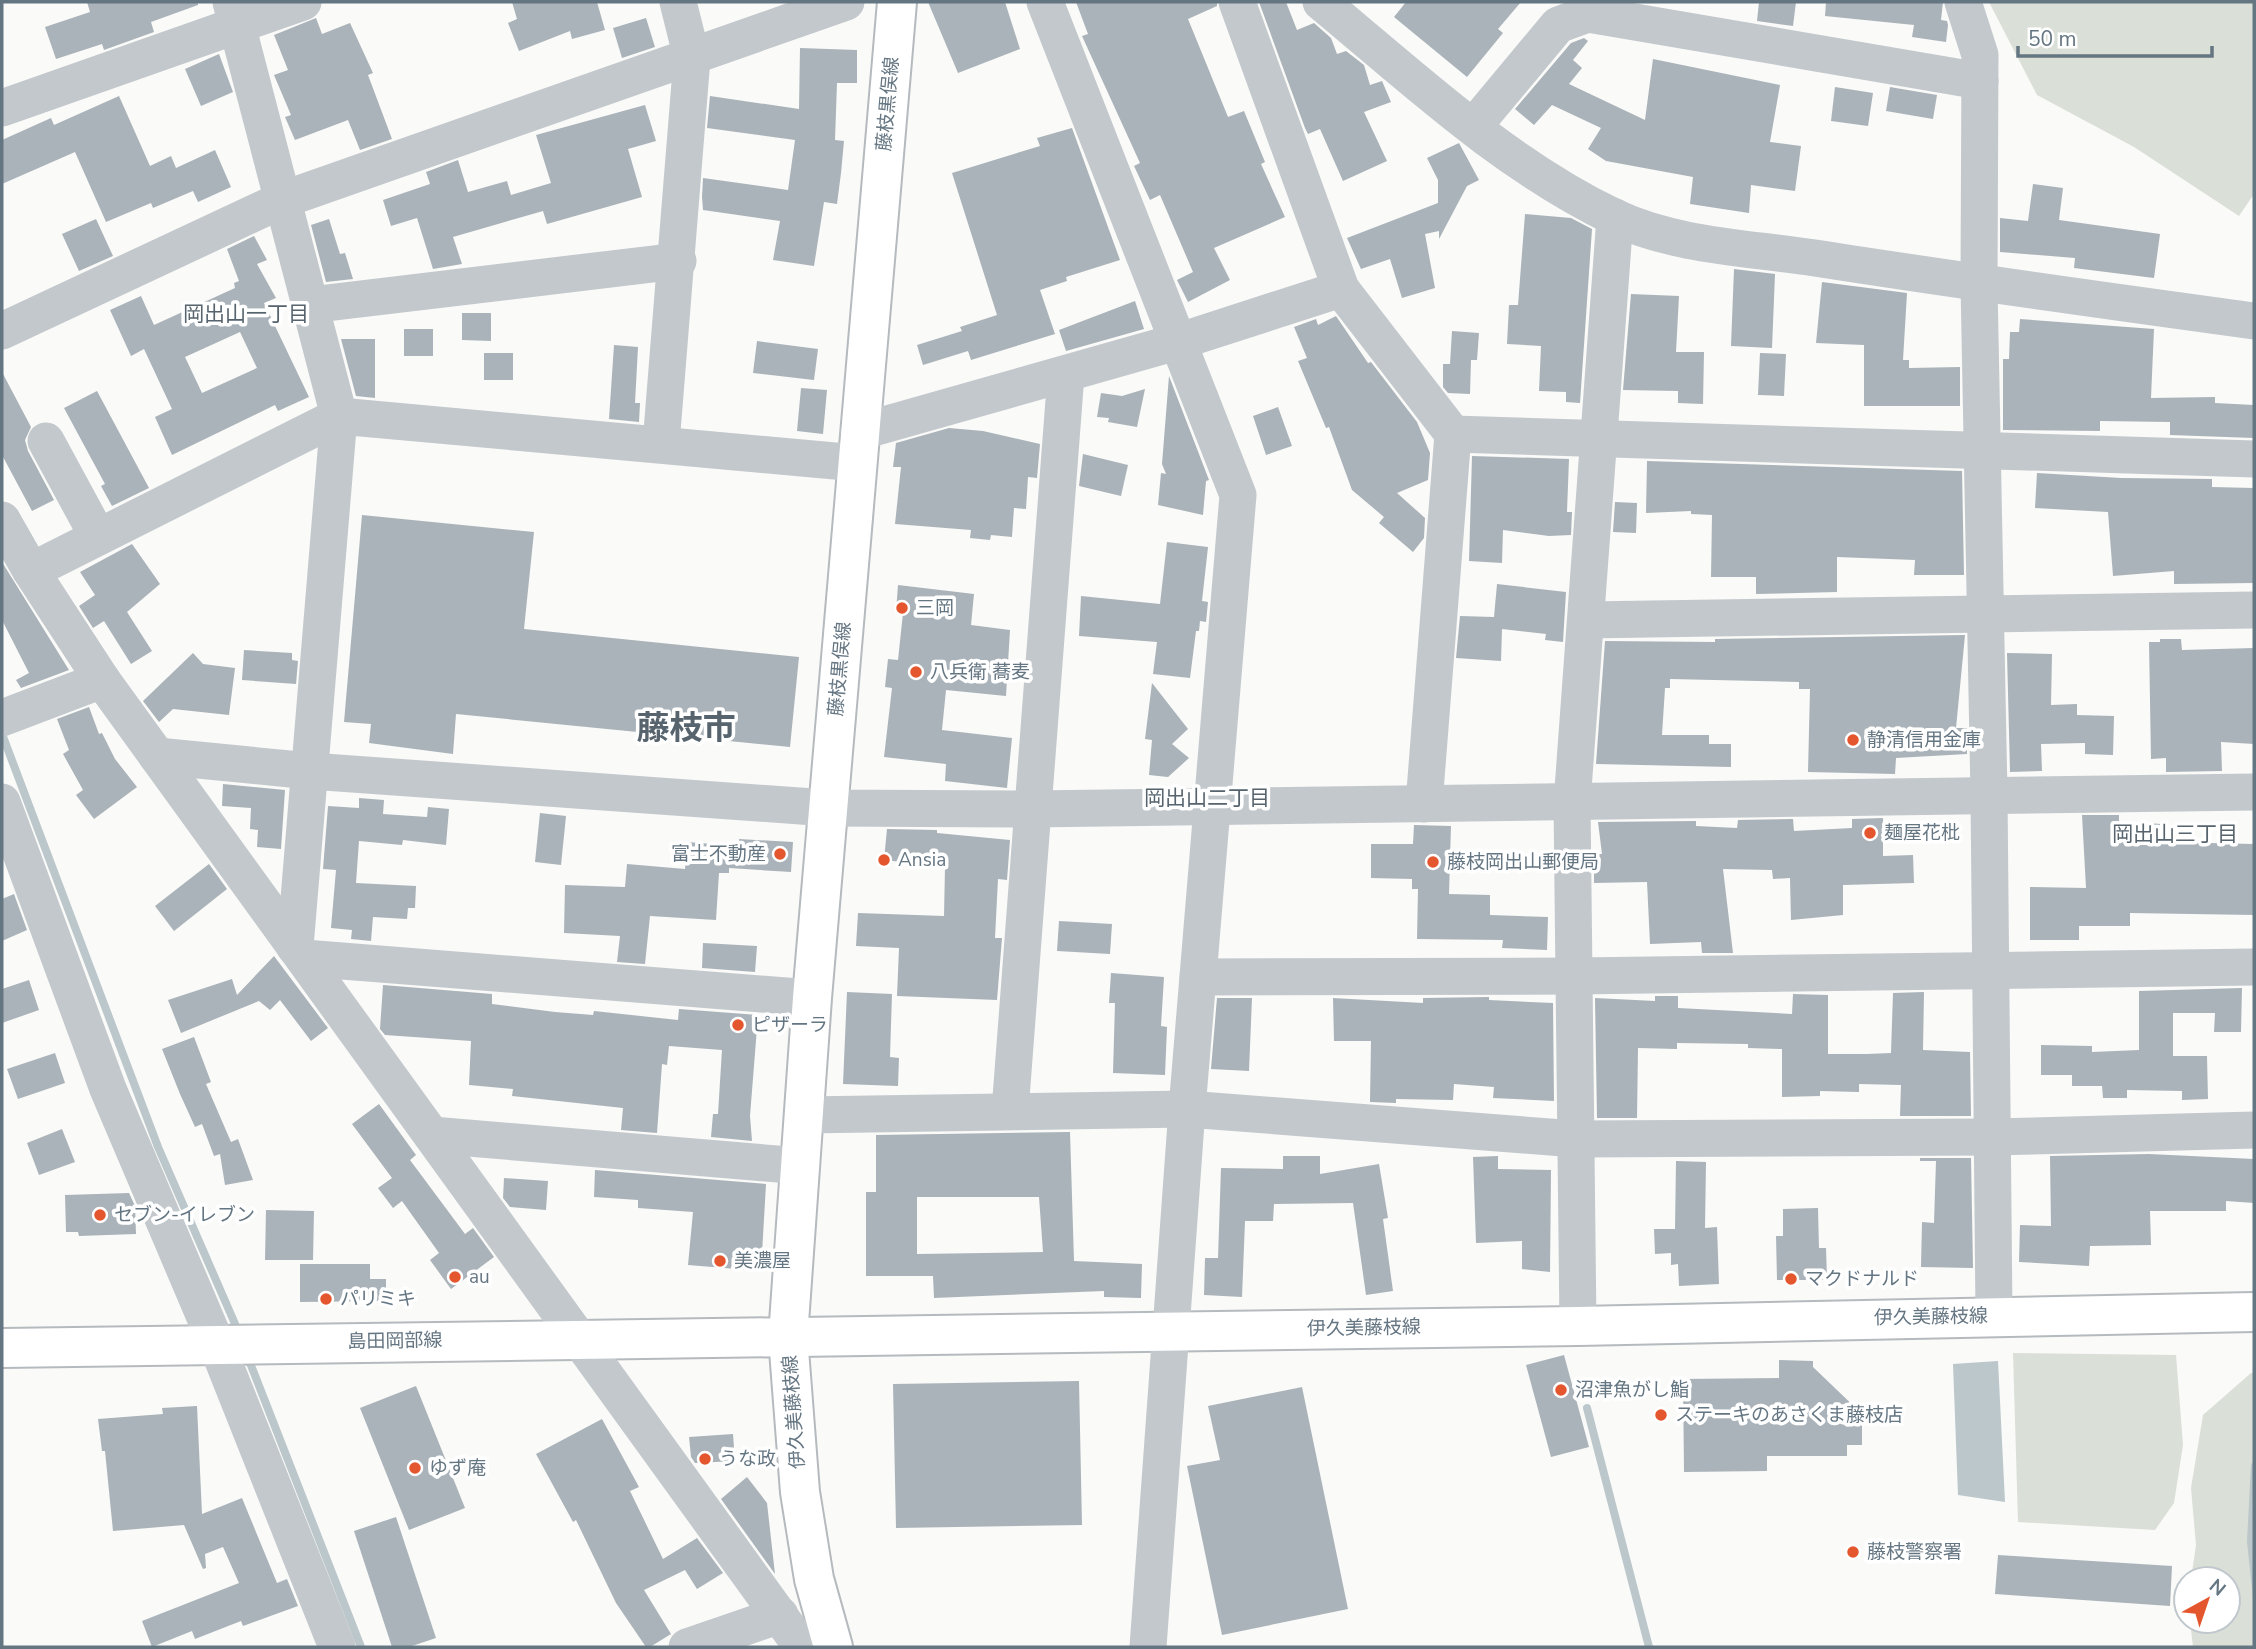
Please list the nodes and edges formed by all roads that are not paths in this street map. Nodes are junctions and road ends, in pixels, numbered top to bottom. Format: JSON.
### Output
{"nodes":[{"id":1,"x":303,"y":2,"type":"edge"},
{"id":2,"x":678,"y":2,"type":"edge"},
{"id":3,"x":846,"y":2,"type":"edge"},
{"id":4,"x":897,"y":2,"type":"edge"},
{"id":5,"x":1045,"y":2,"type":"edge"},
{"id":6,"x":1237,"y":2,"type":"edge"},
{"id":7,"x":1321,"y":2,"type":"edge"},
{"id":8,"x":1963,"y":2,"type":"edge"},
{"id":9,"x":234,"y":14,"type":"edge"},
{"id":10,"x":692,"y":58,"type":"junction"},
{"id":11,"x":1980,"y":81,"type":"junction"},
{"id":12,"x":2,"y":108,"type":"edge"},
{"id":13,"x":1473,"y":127,"type":"junction"},
{"id":14,"x":282,"y":200,"type":"junction"},
{"id":15,"x":1615,"y":217,"type":"junction"},
{"id":16,"x":678,"y":261,"type":"junction"},
{"id":17,"x":1979,"y":284,"type":"junction"},
{"id":18,"x":1341,"y":289,"type":"junction"},
{"id":19,"x":310,"y":304,"type":"junction"},
{"id":20,"x":2254,"y":321,"type":"edge"},
{"id":21,"x":2,"y":331,"type":"edge"},
{"id":22,"x":1180,"y":341,"type":"junction"},
{"id":23,"x":1066,"y":374,"type":"junction"},
{"id":24,"x":339,"y":416,"type":"junction"},
{"id":25,"x":1453,"y":435,"type":"junction"},
{"id":26,"x":1600,"y":439,"type":"junction"},
{"id":27,"x":46,"y":441,"type":"dead end"},
{"id":28,"x":661,"y":444,"type":"junction"},
{"id":29,"x":858,"y":448,"type":"junction"},
{"id":30,"x":1983,"y":450,"type":"junction"},
{"id":31,"x":2254,"y":459,"type":"edge"},
{"id":32,"x":2,"y":520,"type":"edge"},
{"id":33,"x":98,"y":537,"type":"junction"},
{"id":34,"x":31,"y":571,"type":"junction"},
{"id":35,"x":2254,"y":610,"type":"edge"},
{"id":36,"x":1986,"y":612,"type":"junction"},
{"id":37,"x":1586,"y":620,"type":"junction"},
{"id":38,"x":102,"y":680,"type":"junction"},
{"id":39,"x":8,"y":716,"type":"edge"},
{"id":40,"x":157,"y":756,"type":"junction"},
{"id":41,"x":310,"y":771,"type":"junction"},
{"id":42,"x":2254,"y":792,"type":"edge"},
{"id":43,"x":1989,"y":795,"type":"junction"},
{"id":44,"x":2,"y":802,"type":"edge"},
{"id":45,"x":1572,"y":803,"type":"junction"},
{"id":46,"x":1213,"y":804,"type":"junction"},
{"id":47,"x":1424,"y":804,"type":"junction"},
{"id":48,"x":828,"y":808,"type":"junction"},
{"id":49,"x":1032,"y":809,"type":"junction"},
{"id":50,"x":300,"y":952,"type":"junction"},
{"id":51,"x":2254,"y":967,"type":"edge"},
{"id":52,"x":1991,"y":970,"type":"junction"},
{"id":53,"x":1575,"y":976,"type":"junction"},
{"id":54,"x":1198,"y":977,"type":"junction"},
{"id":55,"x":812,"y":998,"type":"junction"},
{"id":56,"x":1187,"y":1109,"type":"junction"},
{"id":57,"x":1010,"y":1111,"type":"junction"},
{"id":58,"x":804,"y":1115,"type":"junction"},
{"id":59,"x":2254,"y":1130,"type":"edge"},
{"id":60,"x":432,"y":1135,"type":"junction"},
{"id":61,"x":1992,"y":1137,"type":"junction"},
{"id":62,"x":1576,"y":1139,"type":"junction"},
{"id":63,"x":801,"y":1167,"type":"junction"},
{"id":64,"x":2254,"y":1312,"type":"edge"},
{"id":65,"x":1994,"y":1315,"type":"junction"},
{"id":66,"x":1578,"y":1326,"type":"junction"},
{"id":67,"x":1171,"y":1331,"type":"junction"},
{"id":68,"x":788,"y":1337,"type":"junction"},
{"id":69,"x":582,"y":1339,"type":"junction"},
{"id":70,"x":216,"y":1343,"type":"junction"},
{"id":71,"x":2,"y":1348,"type":"edge"},
{"id":72,"x":780,"y":1615,"type":"junction"},
{"id":73,"x":337,"y":1647,"type":"edge"},
{"id":74,"x":687,"y":1647,"type":"edge"},
{"id":75,"x":802,"y":1647,"type":"edge"},
{"id":76,"x":833,"y":1647,"type":"edge"},
{"id":77,"x":1148,"y":1647,"type":"edge"}],
"edges":[{"from":1,"to":9,"type":"street"},
{"from":2,"to":10,"type":"street"},
{"from":3,"to":10,"type":"street"},
{"from":4,"to":29,"type":"main road","name":"藤枝黒俣線"},
{"from":5,"to":22,"type":"street"},
{"from":6,"to":18,"type":"street"},
{"from":7,"to":13,"type":"street"},
{"from":8,"to":11,"type":"street"},
{"from":9,"to":12,"type":"street"},
{"from":9,"to":14,"type":"street"},
{"from":10,"to":14,"type":"street"},
{"from":10,"to":16,"type":"street"},
{"from":11,"to":13,"type":"street"},
{"from":11,"to":17,"type":"street"},
{"from":13,"to":15,"type":"street"},
{"from":14,"to":19,"type":"street"},
{"from":14,"to":21,"type":"street"},
{"from":15,"to":17,"type":"street"},
{"from":15,"to":26,"type":"street"},
{"from":16,"to":19,"type":"street"},
{"from":16,"to":28,"type":"street"},
{"from":17,"to":20,"type":"street"},
{"from":17,"to":30,"type":"street"},
{"from":18,"to":22,"type":"street"},
{"from":18,"to":25,"type":"street"},
{"from":19,"to":24,"type":"street"},
{"from":22,"to":23,"type":"street"},
{"from":22,"to":46,"type":"street"},
{"from":23,"to":29,"type":"street"},
{"from":23,"to":49,"type":"street"},
{"from":24,"to":28,"type":"street"},
{"from":24,"to":33,"type":"street"},
{"from":24,"to":41,"type":"street"},
{"from":25,"to":26,"type":"street"},
{"from":25,"to":47,"type":"street"},
{"from":26,"to":30,"type":"street"},
{"from":26,"to":37,"type":"street"},
{"from":27,"to":33,"type":"street"},
{"from":28,"to":29,"type":"street"},
{"from":29,"to":48,"type":"main road","name":"藤枝黒俣線"},
{"from":30,"to":31,"type":"street"},
{"from":30,"to":36,"type":"street"},
{"from":32,"to":34,"type":"street"},
{"from":33,"to":34,"type":"street"},
{"from":34,"to":38,"type":"street"},
{"from":35,"to":36,"type":"street"},
{"from":36,"to":37,"type":"street"},
{"from":36,"to":43,"type":"street"},
{"from":37,"to":45,"type":"street"},
{"from":38,"to":39,"type":"street"},
{"from":38,"to":40,"type":"street"},
{"from":40,"to":41,"type":"street"},
{"from":40,"to":50,"type":"street"},
{"from":41,"to":48,"type":"street"},
{"from":41,"to":50,"type":"street"},
{"from":42,"to":43,"type":"street"},
{"from":43,"to":45,"type":"street"},
{"from":43,"to":52,"type":"street"},
{"from":44,"to":70,"type":"street"},
{"from":45,"to":47,"type":"street"},
{"from":45,"to":53,"type":"street"},
{"from":46,"to":47,"type":"street"},
{"from":46,"to":49,"type":"street"},
{"from":46,"to":54,"type":"street"},
{"from":48,"to":49,"type":"street"},
{"from":48,"to":55,"type":"main road","name":"藤枝黒俣線"},
{"from":49,"to":57,"type":"street"},
{"from":50,"to":55,"type":"street"},
{"from":50,"to":60,"type":"street"},
{"from":51,"to":52,"type":"street"},
{"from":52,"to":53,"type":"street"},
{"from":52,"to":61,"type":"street"},
{"from":53,"to":54,"type":"street"},
{"from":53,"to":62,"type":"street"},
{"from":54,"to":56,"type":"street"},
{"from":55,"to":58,"type":"main road","name":"藤枝黒俣線"},
{"from":56,"to":57,"type":"street"},
{"from":56,"to":62,"type":"street"},
{"from":56,"to":67,"type":"street"},
{"from":57,"to":58,"type":"street"},
{"from":58,"to":63,"type":"main road","name":"藤枝黒俣線"},
{"from":59,"to":61,"type":"street"},
{"from":60,"to":63,"type":"street"},
{"from":60,"to":69,"type":"street"},
{"from":61,"to":62,"type":"street"},
{"from":61,"to":65,"type":"street"},
{"from":62,"to":66,"type":"street"},
{"from":63,"to":68,"type":"main road","name":"藤枝黒俣線"},
{"from":64,"to":65,"type":"main road","name":"伊久美藤枝線"},
{"from":65,"to":66,"type":"main road","name":"伊久美藤枝線"},
{"from":66,"to":67,"type":"main road","name":"伊久美藤枝線"},
{"from":67,"to":68,"type":"main road","name":"伊久美藤枝線"},
{"from":67,"to":77,"type":"street"},
{"from":68,"to":69,"type":"main road","name":"島田岡部線"},
{"from":68,"to":76,"type":"main road","name":"伊久美藤枝線"},
{"from":69,"to":70,"type":"main road","name":"島田岡部線"},
{"from":69,"to":72,"type":"street"},
{"from":70,"to":71,"type":"main road","name":"島田岡部線"},
{"from":70,"to":73,"type":"street"},
{"from":72,"to":74,"type":"street"},
{"from":72,"to":75,"type":"street"}]}
